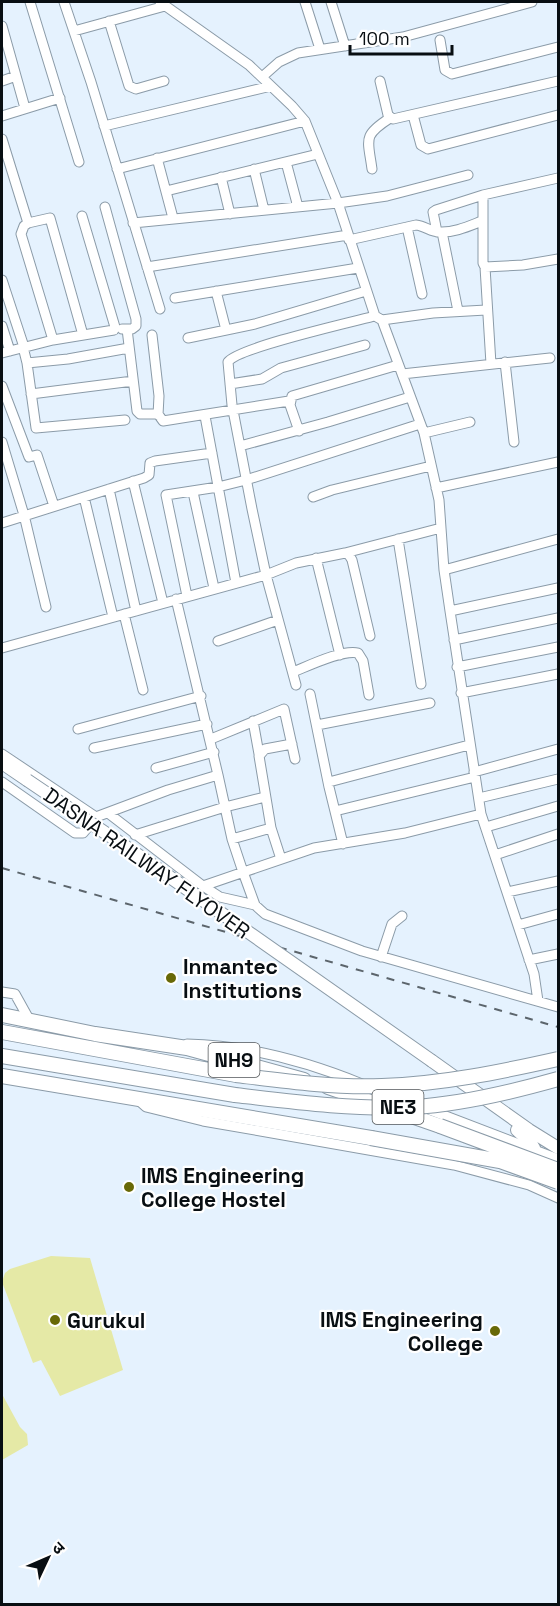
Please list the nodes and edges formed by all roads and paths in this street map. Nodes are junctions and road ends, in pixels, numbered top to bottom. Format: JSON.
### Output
{"nodes":[{"id":1,"x":30,"y":2,"type":"edge"},
{"id":2,"x":64,"y":2,"type":"edge"},
{"id":3,"x":305,"y":2,"type":"edge"},
{"id":4,"x":331,"y":2,"type":"edge"},
{"id":5,"x":532,"y":2,"type":"edge"},
{"id":6,"x":163,"y":4,"type":"edge"},
{"id":7,"x":109,"y":21,"type":"junction"},
{"id":8,"x":2,"y":26,"type":"edge"},
{"id":9,"x":74,"y":31,"type":"junction"},
{"id":10,"x":4,"y":40,"type":"edge"},
{"id":11,"x":440,"y":40,"type":"dead end"},
{"id":12,"x":345,"y":46,"type":"junction"},
{"id":13,"x":558,"y":47,"type":"edge"},
{"id":14,"x":320,"y":49,"type":"junction"},
{"id":15,"x":16,"y":76,"type":"junction"},
{"id":16,"x":262,"y":77,"type":"junction"},
{"id":17,"x":2,"y":81,"type":"edge"},
{"id":18,"x":164,"y":81,"type":"dead end"},
{"id":19,"x":380,"y":81,"type":"dead end"},
{"id":20,"x":558,"y":81,"type":"edge"},
{"id":21,"x":271,"y":86,"type":"junction"},
{"id":22,"x":60,"y":98,"type":"junction"},
{"id":23,"x":25,"y":108,"type":"junction"},
{"id":24,"x":413,"y":115,"type":"junction"},
{"id":25,"x":558,"y":115,"type":"edge"},
{"id":26,"x":2,"y":116,"type":"edge"},
{"id":27,"x":390,"y":118,"type":"junction"},
{"id":28,"x":305,"y":121,"type":"junction"},
{"id":29,"x":104,"y":126,"type":"junction"},
{"id":30,"x":2,"y":139,"type":"edge"},
{"id":31,"x":318,"y":154,"type":"junction"},
{"id":32,"x":157,"y":158,"type":"junction"},
{"id":33,"x":79,"y":162,"type":"dead end"},
{"id":34,"x":286,"y":162,"type":"junction"},
{"id":35,"x":117,"y":169,"type":"junction"},
{"id":36,"x":254,"y":169,"type":"junction"},
{"id":37,"x":372,"y":169,"type":"dead end"},
{"id":38,"x":468,"y":176,"type":"dead end"},
{"id":39,"x":221,"y":177,"type":"junction"},
{"id":40,"x":558,"y":178,"type":"edge"},
{"id":41,"x":166,"y":191,"type":"junction"},
{"id":42,"x":483,"y":195,"type":"junction"},
{"id":43,"x":338,"y":203,"type":"junction"},
{"id":44,"x":105,"y":207,"type":"dead end"},
{"id":45,"x":298,"y":207,"type":"junction"},
{"id":46,"x":264,"y":210,"type":"junction"},
{"id":47,"x":230,"y":213,"type":"junction"},
{"id":48,"x":82,"y":216,"type":"dead end"},
{"id":49,"x":173,"y":218,"type":"junction"},
{"id":50,"x":483,"y":221,"type":"junction"},
{"id":51,"x":28,"y":223,"type":"junction"},
{"id":52,"x":134,"y":223,"type":"junction"},
{"id":53,"x":407,"y":227,"type":"junction"},
{"id":54,"x":440,"y":232,"type":"junction"},
{"id":55,"x":348,"y":237,"type":"junction"},
{"id":56,"x":558,"y":259,"type":"edge"},
{"id":57,"x":147,"y":267,"type":"junction"},
{"id":58,"x":485,"y":267,"type":"junction"},
{"id":59,"x":358,"y":268,"type":"junction"},
{"id":60,"x":2,"y":280,"type":"edge"},
{"id":61,"x":216,"y":291,"type":"junction"},
{"id":62,"x":366,"y":291,"type":"junction"},
{"id":63,"x":422,"y":294,"type":"dead end"},
{"id":64,"x":175,"y":298,"type":"dead end"},
{"id":65,"x":160,"y":309,"type":"dead end"},
{"id":66,"x":486,"y":310,"type":"junction"},
{"id":67,"x":458,"y":311,"type":"junction"},
{"id":68,"x":378,"y":318,"type":"junction"},
{"id":69,"x":2,"y":326,"type":"edge"},
{"id":70,"x":126,"y":329,"type":"junction"},
{"id":71,"x":114,"y":330,"type":"junction"},
{"id":72,"x":226,"y":330,"type":"junction"},
{"id":73,"x":83,"y":334,"type":"junction"},
{"id":74,"x":152,"y":335,"type":"dead end"},
{"id":75,"x":188,"y":338,"type":"dead end"},
{"id":76,"x":52,"y":339,"type":"junction"},
{"id":77,"x":365,"y":345,"type":"dead end"},
{"id":78,"x":23,"y":347,"type":"junction"},
{"id":79,"x":129,"y":348,"type":"junction"},
{"id":80,"x":6,"y":352,"type":"edge"},
{"id":81,"x":550,"y":358,"type":"dead end"},
{"id":82,"x":505,"y":362,"type":"junction"},
{"id":83,"x":27,"y":363,"type":"junction"},
{"id":84,"x":491,"y":364,"type":"junction"},
{"id":85,"x":400,"y":369,"type":"junction"},
{"id":86,"x":133,"y":381,"type":"junction"},
{"id":87,"x":230,"y":384,"type":"junction"},
{"id":88,"x":2,"y":386,"type":"edge"},
{"id":89,"x":31,"y":394,"type":"junction"},
{"id":90,"x":410,"y":397,"type":"junction"},
{"id":91,"x":289,"y":401,"type":"junction"},
{"id":92,"x":233,"y":410,"type":"junction"},
{"id":93,"x":158,"y":415,"type":"junction"},
{"id":94,"x":205,"y":416,"type":"junction"},
{"id":95,"x":125,"y":420,"type":"dead end"},
{"id":96,"x":470,"y":422,"type":"dead end"},
{"id":97,"x":422,"y":429,"type":"junction"},
{"id":98,"x":299,"y":431,"type":"junction"},
{"id":99,"x":2,"y":442,"type":"edge"},
{"id":100,"x":514,"y":442,"type":"dead end"},
{"id":101,"x":240,"y":446,"type":"junction"},
{"id":102,"x":212,"y":453,"type":"junction"},
{"id":103,"x":558,"y":462,"type":"edge"},
{"id":104,"x":431,"y":466,"type":"junction"},
{"id":105,"x":246,"y":480,"type":"junction"},
{"id":106,"x":133,"y":481,"type":"junction"},
{"id":107,"x":218,"y":487,"type":"junction"},
{"id":108,"x":436,"y":488,"type":"junction"},
{"id":109,"x":109,"y":489,"type":"junction"},
{"id":110,"x":193,"y":492,"type":"junction"},
{"id":111,"x":84,"y":497,"type":"junction"},
{"id":112,"x":313,"y":497,"type":"dead end"},
{"id":113,"x":54,"y":506,"type":"junction"},
{"id":114,"x":24,"y":515,"type":"junction"},
{"id":115,"x":2,"y":523,"type":"edge"},
{"id":116,"x":441,"y":528,"type":"junction"},
{"id":117,"x":398,"y":539,"type":"junction"},
{"id":118,"x":558,"y":539,"type":"edge"},
{"id":119,"x":345,"y":553,"type":"junction"},
{"id":120,"x":316,"y":558,"type":"junction"},
{"id":121,"x":444,"y":570,"type":"junction"},
{"id":122,"x":266,"y":574,"type":"junction"},
{"id":123,"x":236,"y":583,"type":"junction"},
{"id":124,"x":214,"y":588,"type":"junction"},
{"id":125,"x":558,"y":588,"type":"edge"},
{"id":126,"x":187,"y":596,"type":"junction"},
{"id":127,"x":176,"y":599,"type":"junction"},
{"id":128,"x":163,"y":603,"type":"junction"},
{"id":129,"x":46,"y":607,"type":"dead end"},
{"id":130,"x":136,"y":611,"type":"junction"},
{"id":131,"x":450,"y":611,"type":"junction"},
{"id":132,"x":124,"y":614,"type":"junction"},
{"id":133,"x":113,"y":617,"type":"junction"},
{"id":134,"x":558,"y":618,"type":"edge"},
{"id":135,"x":278,"y":620,"type":"junction"},
{"id":136,"x":370,"y":636,"type":"dead end"},
{"id":137,"x":218,"y":640,"type":"dead end"},
{"id":138,"x":454,"y":640,"type":"junction"},
{"id":139,"x":558,"y":647,"type":"edge"},
{"id":140,"x":2,"y":648,"type":"edge"},
{"id":141,"x":340,"y":655,"type":"junction"},
{"id":142,"x":457,"y":667,"type":"junction"},
{"id":143,"x":292,"y":672,"type":"junction"},
{"id":144,"x":558,"y":674,"type":"edge"},
{"id":145,"x":421,"y":684,"type":"dead end"},
{"id":146,"x":296,"y":685,"type":"dead end"},
{"id":147,"x":143,"y":690,"type":"dead end"},
{"id":148,"x":461,"y":693,"type":"junction"},
{"id":149,"x":310,"y":694,"type":"dead end"},
{"id":150,"x":369,"y":695,"type":"dead end"},
{"id":151,"x":201,"y":696,"type":"junction"},
{"id":152,"x":430,"y":703,"type":"dead end"},
{"id":153,"x":253,"y":721,"type":"junction"},
{"id":154,"x":207,"y":724,"type":"junction"},
{"id":155,"x":316,"y":725,"type":"junction"},
{"id":156,"x":78,"y":729,"type":"dead end"},
{"id":157,"x":211,"y":739,"type":"junction"},
{"id":158,"x":292,"y":744,"type":"junction"},
{"id":159,"x":469,"y":745,"type":"junction"},
{"id":160,"x":94,"y":748,"type":"dead end"},
{"id":161,"x":558,"y":749,"type":"edge"},
{"id":162,"x":214,"y":752,"type":"junction"},
{"id":163,"x":2,"y":754,"type":"edge"},
{"id":164,"x":259,"y":754,"type":"junction"},
{"id":165,"x":295,"y":759,"type":"dead end"},
{"id":166,"x":2,"y":763,"type":"edge"},
{"id":167,"x":156,"y":768,"type":"dead end"},
{"id":168,"x":2,"y":772,"type":"edge"},
{"id":169,"x":475,"y":774,"type":"junction"},
{"id":170,"x":218,"y":775,"type":"junction"},
{"id":171,"x":558,"y":778,"type":"edge"},
{"id":172,"x":2,"y":782,"type":"edge"},
{"id":173,"x":328,"y":782,"type":"junction"},
{"id":174,"x":265,"y":797,"type":"junction"},
{"id":175,"x":479,"y":798,"type":"junction"},
{"id":176,"x":558,"y":806,"type":"edge"},
{"id":177,"x":225,"y":807,"type":"junction"},
{"id":178,"x":335,"y":811,"type":"junction"},
{"id":179,"x":108,"y":813,"type":"junction"},
{"id":180,"x":481,"y":814,"type":"junction"},
{"id":181,"x":96,"y":817,"type":"junction"},
{"id":182,"x":271,"y":828,"type":"junction"},
{"id":183,"x":486,"y":828,"type":"junction"},
{"id":184,"x":558,"y":834,"type":"edge"},
{"id":185,"x":135,"y":835,"type":"junction"},
{"id":186,"x":232,"y":839,"type":"junction"},
{"id":187,"x":343,"y":844,"type":"junction"},
{"id":188,"x":495,"y":855,"type":"junction"},
{"id":189,"x":281,"y":859,"type":"junction"},
{"id":190,"x":243,"y":872,"type":"junction"},
{"id":191,"x":558,"y":881,"type":"edge"},
{"id":192,"x":203,"y":886,"type":"junction"},
{"id":193,"x":507,"y":892,"type":"junction"},
{"id":194,"x":255,"y":905,"type":"junction"},
{"id":195,"x":558,"y":914,"type":"edge"},
{"id":196,"x":402,"y":916,"type":"dead end"},
{"id":197,"x":518,"y":925,"type":"junction"},
{"id":198,"x":558,"y":954,"type":"edge"},
{"id":199,"x":381,"y":957,"type":"junction"},
{"id":200,"x":529,"y":960,"type":"junction"},
{"id":201,"x":2,"y":992,"type":"edge"},
{"id":202,"x":538,"y":1001,"type":"junction"},
{"id":203,"x":558,"y":1007,"type":"edge"},
{"id":204,"x":2,"y":1015,"type":"edge"},
{"id":205,"x":30,"y":1021,"type":"junction"},
{"id":206,"x":2,"y":1032,"type":"edge"},
{"id":207,"x":154,"y":1043,"type":"junction"},
{"id":208,"x":2,"y":1056,"type":"edge"},
{"id":209,"x":558,"y":1059,"type":"edge"},
{"id":210,"x":2,"y":1076,"type":"edge"},
{"id":211,"x":558,"y":1079,"type":"edge"},
{"id":212,"x":137,"y":1099,"type":"junction"},
{"id":213,"x":494,"y":1135,"type":"junction"},
{"id":214,"x":555,"y":1146,"type":"edge"},
{"id":215,"x":534,"y":1148,"type":"junction"},
{"id":216,"x":558,"y":1159,"type":"edge"},
{"id":217,"x":558,"y":1170,"type":"edge"},
{"id":218,"x":486,"y":1173,"type":"junction"},
{"id":219,"x":558,"y":1182,"type":"edge"},
{"id":220,"x":558,"y":1198,"type":"edge"}],
"edges":[{"from":1,"to":22,"type":"street"},
{"from":2,"to":9,"type":"street"},
{"from":3,"to":14,"type":"street"},
{"from":4,"to":12,"type":"street"},
{"from":5,"to":12,"type":"street"},
{"from":6,"to":7,"type":"street"},
{"from":6,"to":16,"type":"street"},
{"from":7,"to":9,"type":"street"},
{"from":7,"to":18,"type":"street"},
{"from":8,"to":10,"type":"street"},
{"from":9,"to":29,"type":"street"},
{"from":10,"to":15,"type":"street"},
{"from":11,"to":13,"type":"street"},
{"from":12,"to":14,"type":"street"},
{"from":14,"to":16,"type":"street"},
{"from":15,"to":17,"type":"street"},
{"from":15,"to":23,"type":"street"},
{"from":16,"to":21,"type":"street"},
{"from":19,"to":27,"type":"street"},
{"from":20,"to":24,"type":"street"},
{"from":21,"to":28,"type":"street"},
{"from":21,"to":29,"type":"street"},
{"from":22,"to":23,"type":"street"},
{"from":22,"to":33,"type":"street"},
{"from":23,"to":26,"type":"street"},
{"from":24,"to":25,"type":"street"},
{"from":24,"to":27,"type":"street"},
{"from":27,"to":37,"type":"street"},
{"from":28,"to":31,"type":"street"},
{"from":28,"to":32,"type":"street"},
{"from":29,"to":35,"type":"street"},
{"from":30,"to":51,"type":"street"},
{"from":31,"to":34,"type":"street"},
{"from":31,"to":43,"type":"street"},
{"from":32,"to":35,"type":"street"},
{"from":32,"to":41,"type":"street"},
{"from":34,"to":36,"type":"street"},
{"from":34,"to":45,"type":"street"},
{"from":35,"to":52,"type":"street"},
{"from":36,"to":39,"type":"street"},
{"from":36,"to":46,"type":"street"},
{"from":38,"to":43,"type":"street"},
{"from":39,"to":41,"type":"street"},
{"from":39,"to":47,"type":"street"},
{"from":40,"to":42,"type":"street"},
{"from":41,"to":49,"type":"street"},
{"from":42,"to":50,"type":"street"},
{"from":42,"to":54,"type":"street"},
{"from":43,"to":45,"type":"street"},
{"from":43,"to":55,"type":"street"},
{"from":44,"to":70,"type":"street"},
{"from":45,"to":46,"type":"street"},
{"from":46,"to":47,"type":"street"},
{"from":47,"to":49,"type":"street"},
{"from":48,"to":71,"type":"street"},
{"from":49,"to":52,"type":"street"},
{"from":50,"to":54,"type":"street"},
{"from":50,"to":58,"type":"street"},
{"from":51,"to":73,"type":"street"},
{"from":51,"to":76,"type":"street"},
{"from":52,"to":57,"type":"street"},
{"from":53,"to":54,"type":"street"},
{"from":53,"to":55,"type":"street"},
{"from":53,"to":63,"type":"street"},
{"from":54,"to":67,"type":"street"},
{"from":55,"to":57,"type":"street"},
{"from":55,"to":59,"type":"street"},
{"from":56,"to":58,"type":"street"},
{"from":57,"to":65,"type":"street"},
{"from":58,"to":66,"type":"street"},
{"from":59,"to":61,"type":"street"},
{"from":59,"to":62,"type":"street"},
{"from":60,"to":78,"type":"street"},
{"from":61,"to":64,"type":"street"},
{"from":61,"to":72,"type":"street"},
{"from":62,"to":68,"type":"street"},
{"from":62,"to":72,"type":"street"},
{"from":66,"to":67,"type":"street"},
{"from":66,"to":84,"type":"street"},
{"from":67,"to":68,"type":"street"},
{"from":68,"to":85,"type":"street"},
{"from":68,"to":87,"type":"street"},
{"from":69,"to":80,"type":"street"},
{"from":70,"to":71,"type":"street"},
{"from":70,"to":79,"type":"street"},
{"from":71,"to":73,"type":"street"},
{"from":72,"to":75,"type":"street"},
{"from":73,"to":76,"type":"street"},
{"from":74,"to":93,"type":"street"},
{"from":76,"to":78,"type":"street"},
{"from":77,"to":87,"type":"street"},
{"from":78,"to":80,"type":"street"},
{"from":78,"to":83,"type":"street"},
{"from":79,"to":83,"type":"street"},
{"from":79,"to":86,"type":"street"},
{"from":81,"to":82,"type":"street"},
{"from":82,"to":84,"type":"street"},
{"from":82,"to":100,"type":"street"},
{"from":83,"to":89,"type":"street"},
{"from":84,"to":85,"type":"street"},
{"from":85,"to":90,"type":"street"},
{"from":85,"to":91,"type":"street"},
{"from":86,"to":89,"type":"street"},
{"from":86,"to":93,"type":"street"},
{"from":87,"to":92,"type":"street"},
{"from":88,"to":113,"type":"street"},
{"from":89,"to":95,"type":"street"},
{"from":90,"to":97,"type":"street"},
{"from":90,"to":98,"type":"street"},
{"from":91,"to":92,"type":"street"},
{"from":91,"to":98,"type":"street"},
{"from":92,"to":94,"type":"street"},
{"from":92,"to":101,"type":"street"},
{"from":93,"to":94,"type":"street"},
{"from":94,"to":102,"type":"street"},
{"from":96,"to":97,"type":"street"},
{"from":97,"to":104,"type":"street"},
{"from":97,"to":105,"type":"street"},
{"from":98,"to":101,"type":"street"},
{"from":99,"to":114,"type":"street"},
{"from":101,"to":105,"type":"street"},
{"from":102,"to":106,"type":"street"},
{"from":102,"to":107,"type":"street"},
{"from":103,"to":108,"type":"street"},
{"from":104,"to":108,"type":"street"},
{"from":104,"to":112,"type":"street"},
{"from":105,"to":107,"type":"street"},
{"from":105,"to":122,"type":"street"},
{"from":106,"to":109,"type":"street"},
{"from":106,"to":128,"type":"street"},
{"from":107,"to":110,"type":"street"},
{"from":107,"to":123,"type":"street"},
{"from":108,"to":116,"type":"street"},
{"from":109,"to":111,"type":"street"},
{"from":109,"to":130,"type":"street"},
{"from":110,"to":124,"type":"street"},
{"from":110,"to":126,"type":"street"},
{"from":111,"to":113,"type":"street"},
{"from":111,"to":133,"type":"street"},
{"from":113,"to":114,"type":"street"},
{"from":114,"to":115,"type":"street"},
{"from":114,"to":129,"type":"street"},
{"from":116,"to":117,"type":"street"},
{"from":116,"to":121,"type":"street"},
{"from":117,"to":119,"type":"street"},
{"from":117,"to":145,"type":"street"},
{"from":118,"to":121,"type":"street"},
{"from":119,"to":120,"type":"street"},
{"from":119,"to":136,"type":"street"},
{"from":120,"to":122,"type":"street"},
{"from":120,"to":141,"type":"street"},
{"from":121,"to":131,"type":"street"},
{"from":122,"to":123,"type":"street"},
{"from":122,"to":135,"type":"street"},
{"from":123,"to":124,"type":"street"},
{"from":124,"to":126,"type":"street"},
{"from":125,"to":131,"type":"street"},
{"from":126,"to":127,"type":"street"},
{"from":127,"to":128,"type":"street"},
{"from":127,"to":151,"type":"street"},
{"from":128,"to":130,"type":"street"},
{"from":130,"to":132,"type":"street"},
{"from":131,"to":138,"type":"street"},
{"from":132,"to":133,"type":"street"},
{"from":132,"to":147,"type":"street"},
{"from":133,"to":140,"type":"street"},
{"from":134,"to":138,"type":"street"},
{"from":135,"to":137,"type":"street"},
{"from":135,"to":143,"type":"street"},
{"from":138,"to":142,"type":"street"},
{"from":139,"to":142,"type":"street"},
{"from":141,"to":143,"type":"street"},
{"from":141,"to":150,"type":"street"},
{"from":142,"to":148,"type":"street"},
{"from":143,"to":146,"type":"street"},
{"from":144,"to":148,"type":"street"},
{"from":148,"to":159,"type":"street"},
{"from":149,"to":155,"type":"street"},
{"from":151,"to":154,"type":"street"},
{"from":151,"to":156,"type":"street"},
{"from":152,"to":155,"type":"street"},
{"from":153,"to":157,"type":"street"},
{"from":153,"to":158,"type":"street"},
{"from":153,"to":164,"type":"street"},
{"from":154,"to":157,"type":"street"},
{"from":154,"to":160,"type":"street"},
{"from":155,"to":173,"type":"street"},
{"from":157,"to":162,"type":"street"},
{"from":158,"to":164,"type":"street"},
{"from":158,"to":165,"type":"street"},
{"from":159,"to":169,"type":"street"},
{"from":159,"to":173,"type":"street"},
{"from":161,"to":169,"type":"street"},
{"from":162,"to":167,"type":"street"},
{"from":162,"to":170,"type":"street"},
{"from":163,"to":181,"type":"street"},
{"from":164,"to":174,"type":"street"},
{"from":166,"to":214,"type":"main road","name":"DASNA RAILWAY FLYOVER","bridge":true},
{"from":168,"to":215,"type":"main road","name":"DASNA RAILWAY FLYOVER","bridge":true},
{"from":169,"to":175,"type":"street"},
{"from":169,"to":178,"type":"street"},
{"from":170,"to":177,"type":"street"},
{"from":170,"to":179,"type":"street"},
{"from":171,"to":175,"type":"street"},
{"from":172,"to":181,"type":"street"},
{"from":173,"to":178,"type":"street"},
{"from":174,"to":177,"type":"street"},
{"from":174,"to":182,"type":"street"},
{"from":175,"to":180,"type":"street"},
{"from":176,"to":183,"type":"street"},
{"from":177,"to":185,"type":"street"},
{"from":177,"to":186,"type":"street"},
{"from":178,"to":187,"type":"street"},
{"from":179,"to":181,"type":"street"},
{"from":179,"to":185,"type":"street"},
{"from":180,"to":183,"type":"street"},
{"from":180,"to":187,"type":"street"},
{"from":182,"to":186,"type":"street"},
{"from":182,"to":189,"type":"street"},
{"from":183,"to":188,"type":"street"},
{"from":184,"to":188,"type":"street"},
{"from":185,"to":192,"type":"street"},
{"from":186,"to":190,"type":"street"},
{"from":187,"to":189,"type":"street"},
{"from":188,"to":193,"type":"street"},
{"from":189,"to":190,"type":"street"},
{"from":190,"to":192,"type":"street"},
{"from":190,"to":194,"type":"street"},
{"from":191,"to":193,"type":"street"},
{"from":192,"to":194,"type":"street"},
{"from":193,"to":197,"type":"street"},
{"from":194,"to":199,"type":"street"},
{"from":195,"to":197,"type":"street"},
{"from":196,"to":199,"type":"street"},
{"from":197,"to":200,"type":"street"},
{"from":198,"to":200,"type":"street"},
{"from":199,"to":202,"type":"street"},
{"from":200,"to":202,"type":"street"},
{"from":201,"to":205,"type":"street"},
{"from":202,"to":203,"type":"street"},
{"from":204,"to":205,"type":"highway","number":"NH9"},
{"from":205,"to":207,"type":"highway","number":"NH9"},
{"from":206,"to":209,"type":"highway","number":"NE3","bridge":true},
{"from":207,"to":213,"type":"street"},
{"from":207,"to":217,"type":"highway","number":"NH9","bridge":true},
{"from":208,"to":211,"type":"highway","number":"NE3","bridge":true},
{"from":210,"to":212,"type":"highway"},
{"from":212,"to":218,"type":"street"},
{"from":212,"to":219,"type":"highway","bridge":true},
{"from":213,"to":215,"type":"street"},
{"from":213,"to":218,"type":"street"},
{"from":215,"to":216,"type":"street"},
{"from":218,"to":220,"type":"street"}]}
